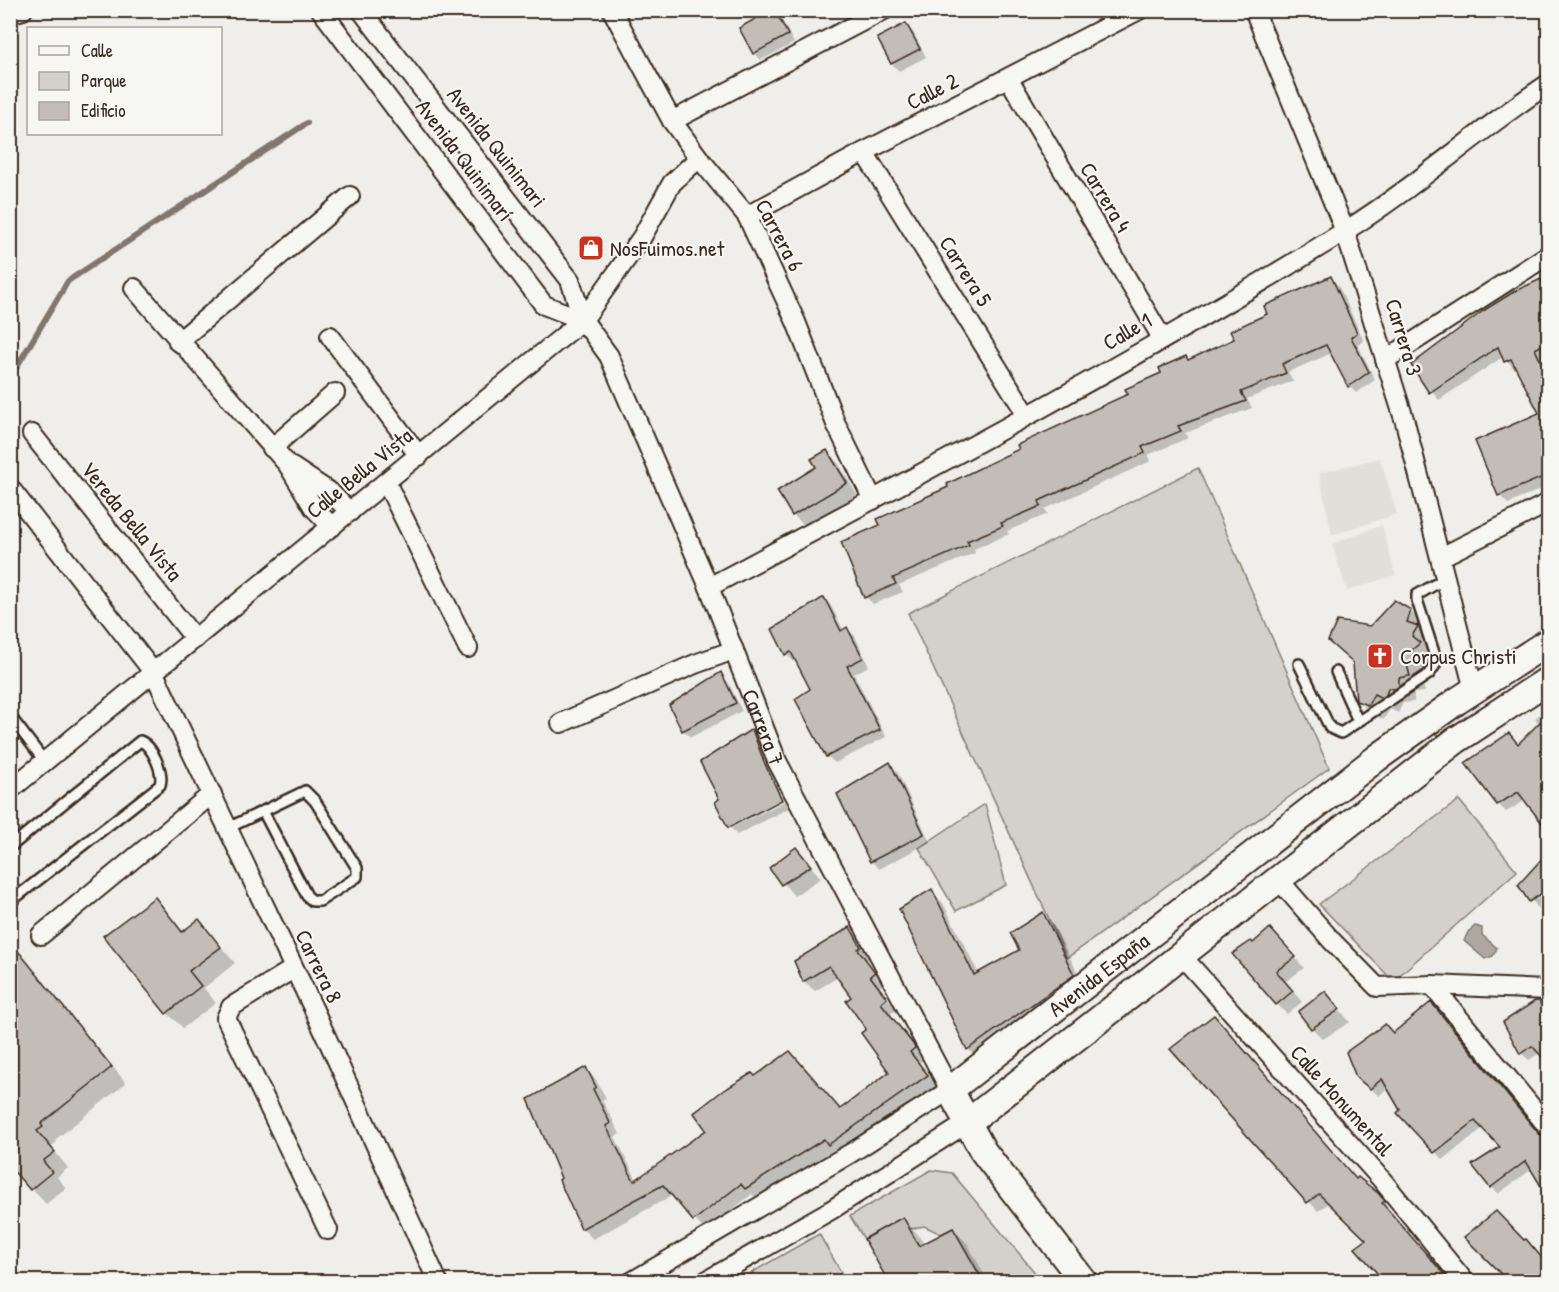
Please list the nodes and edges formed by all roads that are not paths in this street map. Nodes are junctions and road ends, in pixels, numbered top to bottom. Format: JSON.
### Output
{"nodes":[{"id":1,"x":23,"y":10,"type":"edge"},
{"id":2,"x":321,"y":10,"type":"edge"},
{"id":3,"x":361,"y":10,"type":"edge"},
{"id":4,"x":612,"y":10,"type":"edge"},
{"id":5,"x":884,"y":10,"type":"edge"},
{"id":6,"x":1139,"y":10,"type":"edge"},
{"id":7,"x":1254,"y":10,"type":"edge"},
{"id":8,"x":10,"y":14,"type":"edge"},
{"id":9,"x":1009,"y":79,"type":"junction"},
{"id":10,"x":1548,"y":84,"type":"edge"},
{"id":11,"x":672,"y":121,"type":"junction"},
{"id":12,"x":864,"y":152,"type":"junction"},
{"id":13,"x":699,"y":158,"type":"junction"},
{"id":14,"x":350,"y":196,"type":"dead end"},
{"id":15,"x":747,"y":216,"type":"junction"},
{"id":16,"x":1345,"y":231,"type":"junction"},
{"id":17,"x":1548,"y":255,"type":"edge"},
{"id":18,"x":134,"y":288,"type":"dead end"},
{"id":19,"x":583,"y":320,"type":"junction"},
{"id":20,"x":330,"y":336,"type":"dead end"},
{"id":21,"x":1162,"y":338,"type":"junction"},
{"id":22,"x":178,"y":342,"type":"junction"},
{"id":23,"x":1385,"y":360,"type":"junction"},
{"id":24,"x":335,"y":393,"type":"dead end"},
{"id":25,"x":1027,"y":415,"type":"junction"},
{"id":26,"x":32,"y":434,"type":"dead end"},
{"id":27,"x":272,"y":448,"type":"junction"},
{"id":28,"x":419,"y":456,"type":"junction"},
{"id":29,"x":288,"y":465,"type":"junction"},
{"id":30,"x":386,"y":482,"type":"junction"},
{"id":31,"x":10,"y":488,"type":"edge"},
{"id":32,"x":873,"y":500,"type":"junction"},
{"id":33,"x":1548,"y":503,"type":"edge"},
{"id":34,"x":350,"y":512,"type":"junction"},
{"id":35,"x":332,"y":526,"type":"junction"},
{"id":36,"x":1441,"y":557,"type":"junction"},
{"id":37,"x":1446,"y":578,"type":"junction"},
{"id":38,"x":709,"y":587,"type":"junction"},
{"id":39,"x":195,"y":639,"type":"junction"},
{"id":40,"x":1548,"y":642,"type":"edge"},
{"id":41,"x":468,"y":648,"type":"dead end"},
{"id":42,"x":734,"y":650,"type":"junction"},
{"id":43,"x":1299,"y":664,"type":"dead end"},
{"id":44,"x":1336,"y":672,"type":"dead end"},
{"id":45,"x":154,"y":673,"type":"junction"},
{"id":46,"x":1548,"y":680,"type":"edge"},
{"id":47,"x":1474,"y":690,"type":"junction"},
{"id":48,"x":10,"y":716,"type":"edge"},
{"id":49,"x":1358,"y":721,"type":"junction"},
{"id":50,"x":561,"y":723,"type":"dead end"},
{"id":51,"x":45,"y":762,"type":"junction"},
{"id":52,"x":10,"y":790,"type":"edge"},
{"id":53,"x":212,"y":794,"type":"junction"},
{"id":54,"x":263,"y":810,"type":"junction"},
{"id":55,"x":228,"y":828,"type":"junction"},
{"id":56,"x":10,"y":847,"type":"edge"},
{"id":57,"x":1278,"y":879,"type":"junction"},
{"id":58,"x":10,"y":902,"type":"edge"},
{"id":59,"x":42,"y":935,"type":"dead end"},
{"id":60,"x":1180,"y":954,"type":"junction"},
{"id":61,"x":293,"y":969,"type":"junction"},
{"id":62,"x":1432,"y":985,"type":"junction"},
{"id":63,"x":1548,"y":990,"type":"edge"},
{"id":64,"x":950,"y":1090,"type":"junction"},
{"id":65,"x":967,"y":1123,"type":"junction"},
{"id":66,"x":1548,"y":1128,"type":"edge"},
{"id":67,"x":328,"y":1230,"type":"dead end"},
{"id":68,"x":438,"y":1281,"type":"edge"},
{"id":69,"x":632,"y":1281,"type":"edge"},
{"id":70,"x":704,"y":1281,"type":"edge"},
{"id":71,"x":1084,"y":1281,"type":"edge"},
{"id":72,"x":1465,"y":1281,"type":"edge"}],
"edges":[{"from":1,"to":8,"type":"street"},
{"from":2,"to":19,"type":"street","name":"Avenida Quinimarí"},
{"from":3,"to":19,"type":"street","name":"Avenida Quinimari"},
{"from":4,"to":11,"type":"street","name":"Carrera 6"},
{"from":5,"to":11,"type":"street"},
{"from":6,"to":9,"type":"street","name":"Calle 2"},
{"from":7,"to":16,"type":"street","name":"Carrera 3"},
{"from":9,"to":12,"type":"street","name":"Calle 2"},
{"from":9,"to":21,"type":"street","name":"Carrera 4"},
{"from":10,"to":16,"type":"street","name":"Calle 1"},
{"from":11,"to":13,"type":"street","name":"Carrera 6"},
{"from":12,"to":15,"type":"street","name":"Calle 2"},
{"from":12,"to":25,"type":"street","name":"Carrera 5"},
{"from":13,"to":15,"type":"street","name":"Carrera 6"},
{"from":13,"to":19,"type":"street","name":"Calle Bella Vista"},
{"from":14,"to":22,"type":"street"},
{"from":15,"to":32,"type":"street","name":"Carrera 6"},
{"from":16,"to":21,"type":"street","name":"Calle 1"},
{"from":16,"to":23,"type":"street","name":"Carrera 3"},
{"from":17,"to":23,"type":"street"},
{"from":18,"to":22,"type":"street"},
{"from":19,"to":28,"type":"street","name":"Calle Bella Vista"},
{"from":19,"to":38,"type":"street","name":"Carrera 7"},
{"from":20,"to":28,"type":"street"},
{"from":21,"to":25,"type":"street","name":"Calle 1"},
{"from":22,"to":27,"type":"street"},
{"from":23,"to":36,"type":"street","name":"Carrera 3"},
{"from":24,"to":27,"type":"street"},
{"from":25,"to":32,"type":"street","name":"Calle 1"},
{"from":26,"to":39,"type":"street","name":"Vereda Bella Vista"},
{"from":27,"to":29,"type":"street"},
{"from":28,"to":30,"type":"street","name":"Calle Bella Vista"},
{"from":29,"to":34,"type":"street"},
{"from":29,"to":35,"type":"street"},
{"from":30,"to":34,"type":"street","name":"Calle Bella Vista"},
{"from":30,"to":41,"type":"street"},
{"from":31,"to":45,"type":"street","name":"Carrera 8"},
{"from":32,"to":38,"type":"street","name":"Calle 1"},
{"from":33,"to":36,"type":"street"},
{"from":34,"to":35,"type":"street","name":"Calle Bella Vista"},
{"from":35,"to":39,"type":"street","name":"Calle Bella Vista"},
{"from":36,"to":37,"type":"street","name":"Carrera 3"},
{"from":37,"to":47,"type":"street","name":"Carrera 3"},
{"from":37,"to":49,"type":"lane"},
{"from":38,"to":42,"type":"street","name":"Carrera 7"},
{"from":39,"to":45,"type":"street","name":"Calle Bella Vista"},
{"from":40,"to":47,"type":"street","name":"Avenida España"},
{"from":42,"to":50,"type":"street"},
{"from":42,"to":64,"type":"street","name":"Carrera 7"},
{"from":43,"to":49,"type":"lane"},
{"from":44,"to":49,"type":"lane"},
{"from":45,"to":51,"type":"street","name":"Calle Bella Vista"},
{"from":45,"to":53,"type":"street","name":"Carrera 8"},
{"from":46,"to":57,"type":"street","name":"Avenida España"},
{"from":47,"to":64,"type":"street","name":"Avenida España"},
{"from":48,"to":51,"type":"lane"},
{"from":51,"to":52,"type":"street","name":"Calle Bella Vista"},
{"from":53,"to":55,"type":"street","name":"Carrera 8"},
{"from":53,"to":59,"type":"street"},
{"from":54,"to":54,"type":"lane"},
{"from":54,"to":55,"type":"lane"},
{"from":55,"to":61,"type":"street","name":"Carrera 8"},
{"from":56,"to":58,"type":"lane"},
{"from":57,"to":60,"type":"street","name":"Avenida España"},
{"from":57,"to":62,"type":"street"},
{"from":60,"to":65,"type":"street","name":"Avenida España"},
{"from":60,"to":72,"type":"street","name":"Calle Monumental"},
{"from":61,"to":67,"type":"street"},
{"from":61,"to":68,"type":"street","name":"Carrera 8"},
{"from":62,"to":63,"type":"street"},
{"from":62,"to":66,"type":"street"},
{"from":64,"to":65,"type":"street","name":"Carrera 7"},
{"from":64,"to":69,"type":"street","name":"Avenida España"},
{"from":65,"to":70,"type":"street","name":"Avenida España"},
{"from":65,"to":71,"type":"street","name":"Carrera 7"}]}
